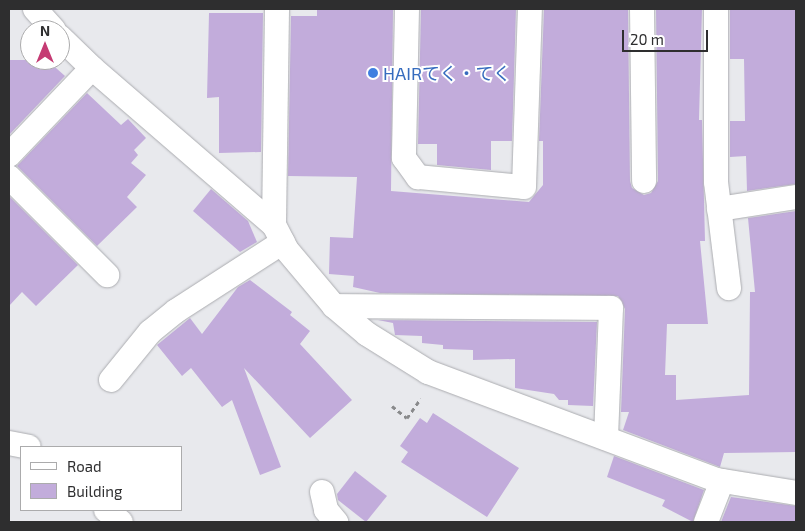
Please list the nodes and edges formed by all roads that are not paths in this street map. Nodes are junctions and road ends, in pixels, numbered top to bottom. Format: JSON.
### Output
{"nodes":[{"id":1,"x":35,"y":9,"type":"edge"},
{"id":2,"x":277,"y":9,"type":"edge"},
{"id":3,"x":407,"y":9,"type":"edge"},
{"id":4,"x":530,"y":9,"type":"edge"},
{"id":5,"x":642,"y":9,"type":"edge"},
{"id":6,"x":716,"y":9,"type":"edge"},
{"id":7,"x":45,"y":20,"type":"edge"},
{"id":8,"x":70,"y":47,"type":"edge"},
{"id":9,"x":92,"y":68,"type":"junction"},
{"id":10,"x":9,"y":155,"type":"edge"},
{"id":11,"x":9,"y":177,"type":"edge"},
{"id":12,"x":644,"y":181,"type":"dead end"},
{"id":13,"x":796,"y":197,"type":"edge"},
{"id":14,"x":719,"y":208,"type":"junction"},
{"id":15,"x":278,"y":234,"type":"junction"},
{"id":16,"x":107,"y":274,"type":"dead end"},
{"id":17,"x":729,"y":288,"type":"dead end"},
{"id":18,"x":334,"y":306,"type":"junction"},
{"id":19,"x":111,"y":380,"type":"dead end"},
{"id":20,"x":606,"y":438,"type":"junction"},
{"id":21,"x":9,"y":443,"type":"edge"},
{"id":22,"x":24,"y":446,"type":"edge"},
{"id":23,"x":722,"y":481,"type":"junction"},
{"id":24,"x":322,"y":492,"type":"dead end"},
{"id":25,"x":796,"y":493,"type":"edge"},
{"id":26,"x":107,"y":511,"type":"edge"},
{"id":27,"x":121,"y":522,"type":"edge"},
{"id":28,"x":336,"y":522,"type":"edge"},
{"id":29,"x":706,"y":522,"type":"edge"}],
"edges":[{"from":1,"to":7,"type":"street"},
{"from":2,"to":15,"type":"street"},
{"from":3,"to":4,"type":"street"},
{"from":5,"to":12,"type":"street"},
{"from":6,"to":14,"type":"street"},
{"from":8,"to":9,"type":"street"},
{"from":9,"to":10,"type":"street"},
{"from":9,"to":15,"type":"street"},
{"from":11,"to":16,"type":"street"},
{"from":13,"to":14,"type":"street"},
{"from":14,"to":17,"type":"street"},
{"from":15,"to":18,"type":"street"},
{"from":15,"to":19,"type":"street"},
{"from":18,"to":20,"type":"street"},
{"from":18,"to":20,"type":"street"},
{"from":20,"to":23,"type":"street"},
{"from":21,"to":22,"type":"street"},
{"from":23,"to":25,"type":"street"},
{"from":23,"to":29,"type":"street"},
{"from":24,"to":28,"type":"street"},
{"from":26,"to":27,"type":"street"}]}
